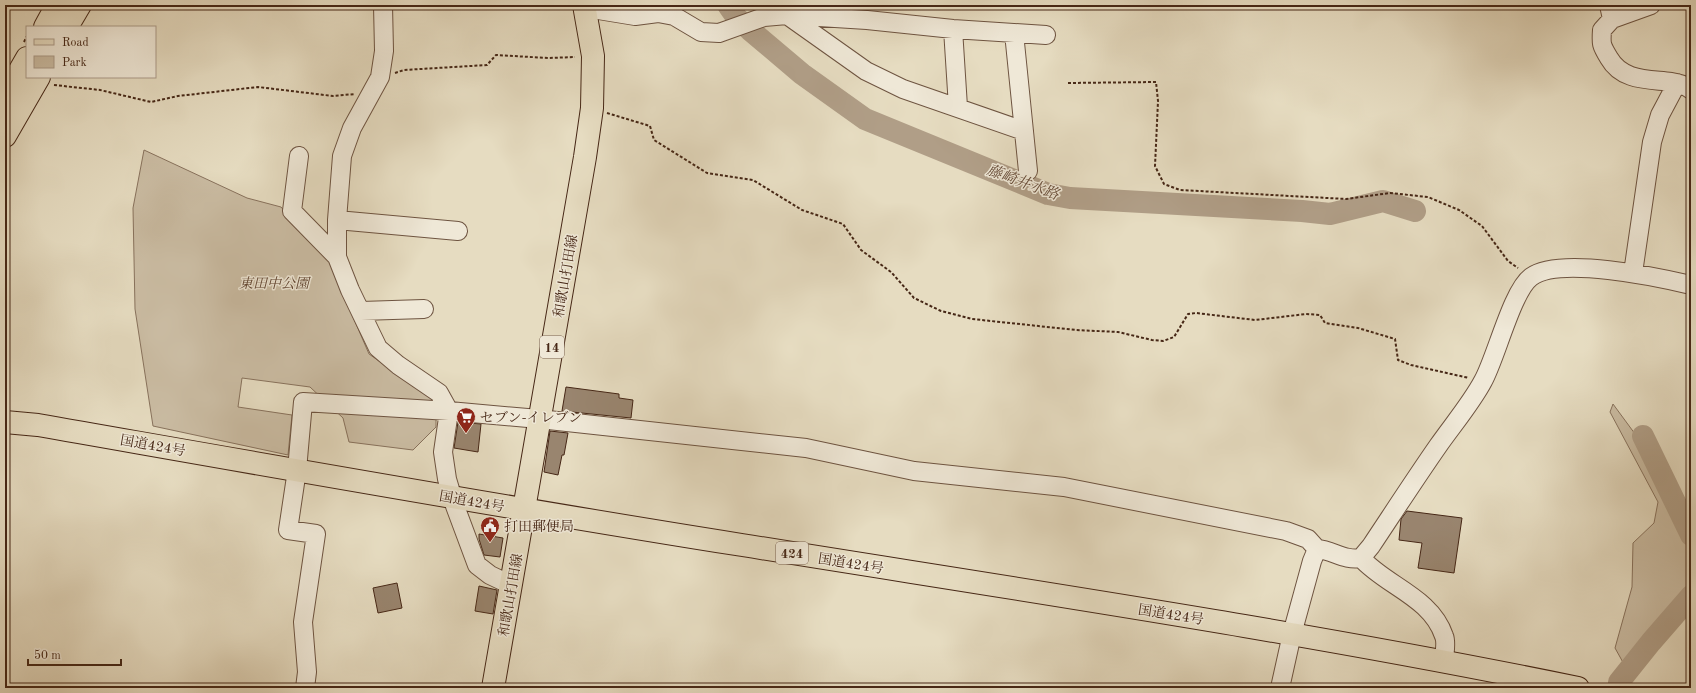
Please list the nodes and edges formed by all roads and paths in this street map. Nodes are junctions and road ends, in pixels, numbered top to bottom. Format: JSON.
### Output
{"nodes":[{"id":1,"x":57,"y":5,"type":"edge"},
{"id":2,"x":80,"y":5,"type":"edge"},
{"id":3,"x":383,"y":5,"type":"edge"},
{"id":4,"x":1651,"y":5,"type":"edge"},
{"id":5,"x":585,"y":7,"type":"edge"},
{"id":6,"x":1610,"y":12,"type":"edge"},
{"id":7,"x":787,"y":15,"type":"junction"},
{"id":8,"x":46,"y":26,"type":"edge"},
{"id":9,"x":68,"y":26,"type":"edge"},
{"id":10,"x":953,"y":29,"type":"junction"},
{"id":11,"x":1014,"y":33,"type":"junction"},
{"id":12,"x":1046,"y":35,"type":"dead end"},
{"id":13,"x":593,"y":56,"type":"junction"},
{"id":14,"x":26,"y":60,"type":"edge"},
{"id":15,"x":380,"y":76,"type":"junction"},
{"id":16,"x":37,"y":80,"type":"edge"},
{"id":17,"x":1068,"y":83,"type":"dead end"},
{"id":18,"x":1687,"y":87,"type":"edge"},
{"id":19,"x":355,"y":94,"type":"dead end"},
{"id":20,"x":5,"y":96,"type":"edge"},
{"id":21,"x":592,"y":108,"type":"junction"},
{"id":22,"x":958,"y":108,"type":"junction"},
{"id":23,"x":1024,"y":131,"type":"junction"},
{"id":24,"x":5,"y":136,"type":"edge"},
{"id":25,"x":299,"y":156,"type":"dead end"},
{"id":26,"x":1028,"y":171,"type":"dead end"},
{"id":27,"x":337,"y":220,"type":"junction"},
{"id":28,"x":458,"y":231,"type":"dead end"},
{"id":29,"x":337,"y":256,"type":"junction"},
{"id":30,"x":1633,"y":272,"type":"junction"},
{"id":31,"x":1530,"y":277,"type":"junction"},
{"id":32,"x":1691,"y":285,"type":"edge"},
{"id":33,"x":424,"y":309,"type":"dead end"},
{"id":34,"x":361,"y":311,"type":"junction"},
{"id":35,"x":1484,"y":381,"type":"junction"},
{"id":36,"x":448,"y":411,"type":"junction"},
{"id":37,"x":539,"y":419,"type":"junction"},
{"id":38,"x":5,"y":422,"type":"edge"},
{"id":39,"x":296,"y":470,"type":"junction"},
{"id":40,"x":453,"y":498,"type":"junction"},
{"id":41,"x":525,"y":511,"type":"junction"},
{"id":42,"x":1317,"y":549,"type":"junction"},
{"id":43,"x":1361,"y":558,"type":"junction"},
{"id":44,"x":511,"y":585,"type":"junction"},
{"id":45,"x":1292,"y":634,"type":"junction"},
{"id":46,"x":1444,"y":661,"type":"junction"},
{"id":47,"x":1547,"y":685,"type":"edge"},
{"id":48,"x":305,"y":688,"type":"edge"},
{"id":49,"x":493,"y":688,"type":"edge"},
{"id":50,"x":1280,"y":688,"type":"edge"},
{"id":51,"x":1578,"y":688,"type":"edge"}],
"edges":[{"from":1,"to":8,"type":"main road"},
{"from":2,"to":9,"type":"main road"},
{"from":3,"to":15,"type":"street"},
{"from":4,"to":6,"type":"street"},
{"from":5,"to":7,"type":"street"},
{"from":5,"to":13,"type":"main road","name":"和歌山打田線","number":"14"},
{"from":6,"to":18,"type":"street"},
{"from":7,"to":10,"type":"street"},
{"from":7,"to":22,"type":"street"},
{"from":10,"to":11,"type":"street"},
{"from":10,"to":22,"type":"street"},
{"from":11,"to":12,"type":"street"},
{"from":11,"to":23,"type":"street"},
{"from":13,"to":15,"type":"path"},
{"from":13,"to":21,"type":"main road","name":"和歌山打田線","number":"14"},
{"from":14,"to":20,"type":"main road"},
{"from":15,"to":27,"type":"street"},
{"from":16,"to":19,"type":"path"},
{"from":16,"to":24,"type":"main road"},
{"from":17,"to":31,"type":"path"},
{"from":18,"to":30,"type":"street"},
{"from":21,"to":35,"type":"path"},
{"from":21,"to":37,"type":"main road","name":"和歌山打田線","number":"14"},
{"from":22,"to":23,"type":"street"},
{"from":23,"to":26,"type":"street"},
{"from":25,"to":29,"type":"street"},
{"from":27,"to":28,"type":"street"},
{"from":27,"to":29,"type":"street"},
{"from":29,"to":34,"type":"street"},
{"from":30,"to":31,"type":"street"},
{"from":30,"to":32,"type":"street"},
{"from":31,"to":35,"type":"street"},
{"from":33,"to":34,"type":"street"},
{"from":34,"to":36,"type":"street"},
{"from":35,"to":43,"type":"street"},
{"from":36,"to":37,"type":"street"},
{"from":36,"to":39,"type":"street"},
{"from":36,"to":40,"type":"street"},
{"from":37,"to":41,"type":"main road","name":"和歌山打田線","number":"14"},
{"from":37,"to":42,"type":"street"},
{"from":38,"to":39,"type":"main road","name":"国道424号","number":"424"},
{"from":39,"to":40,"type":"main road","name":"国道424号","number":"424"},
{"from":39,"to":48,"type":"street"},
{"from":40,"to":41,"type":"main road","name":"国道424号","number":"424"},
{"from":40,"to":44,"type":"street"},
{"from":41,"to":44,"type":"main road","name":"和歌山打田線","number":"14"},
{"from":41,"to":45,"type":"main road","name":"国道424号","number":"424"},
{"from":42,"to":43,"type":"street"},
{"from":42,"to":45,"type":"street"},
{"from":43,"to":46,"type":"street"},
{"from":44,"to":49,"type":"main road","name":"和歌山打田線","number":"14"},
{"from":45,"to":46,"type":"main road","name":"国道424号","number":"424"},
{"from":45,"to":50,"type":"street"},
{"from":46,"to":47,"type":"main road","name":"国道424号","number":"424"},
{"from":47,"to":51,"type":"main road","name":"国道424号","number":"424"}]}
